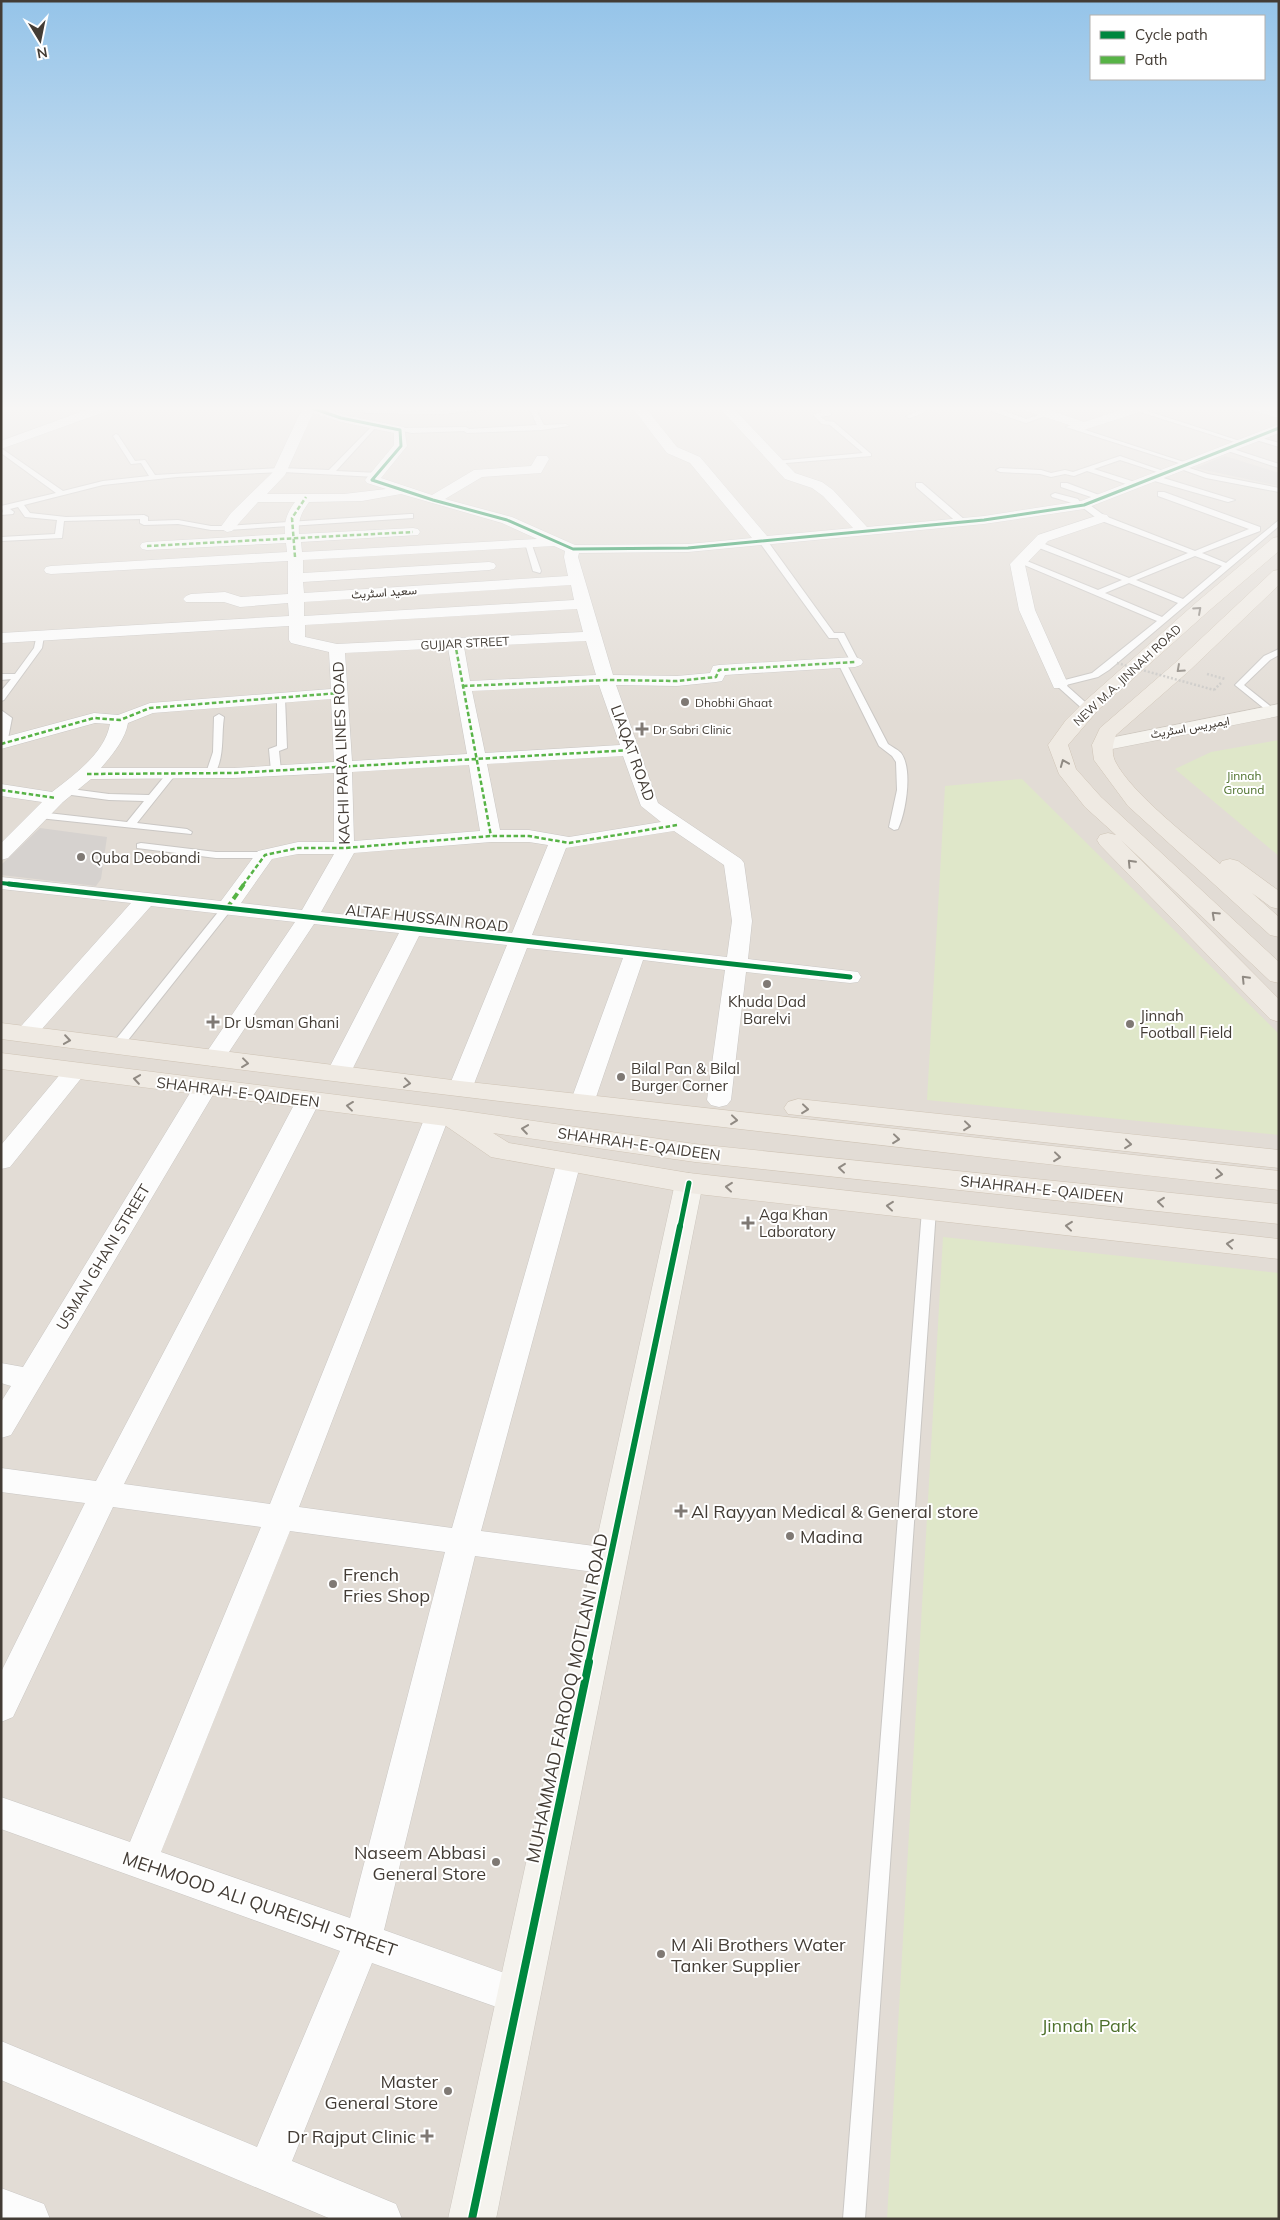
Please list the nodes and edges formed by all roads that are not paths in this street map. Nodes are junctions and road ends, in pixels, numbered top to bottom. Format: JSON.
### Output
{"nodes":[{"id":1,"x":6,"y":510,"type":"edge"},
{"id":2,"x":24,"y":510,"type":"edge"},
{"id":3,"x":243,"y":510,"type":"edge"},
{"id":4,"x":296,"y":510,"type":"edge"},
{"id":5,"x":410,"y":510,"type":"edge"},
{"id":6,"x":468,"y":510,"type":"edge"},
{"id":7,"x":737,"y":510,"type":"edge"},
{"id":8,"x":844,"y":510,"type":"edge"},
{"id":9,"x":948,"y":510,"type":"edge"},
{"id":10,"x":1050,"y":510,"type":"edge"},
{"id":11,"x":1089,"y":510,"type":"edge"},
{"id":12,"x":1202,"y":510,"type":"edge"},
{"id":13,"x":1,"y":513,"type":"edge"},
{"id":14,"x":410,"y":516,"type":"junction"},
{"id":15,"x":61,"y":518,"type":"junction"},
{"id":16,"x":1102,"y":518,"type":"junction"},
{"id":17,"x":962,"y":522,"type":"junction"},
{"id":18,"x":1279,"y":522,"type":"edge"},
{"id":19,"x":291,"y":523,"type":"junction"},
{"id":20,"x":227,"y":528,"type":"junction"},
{"id":21,"x":1255,"y":529,"type":"junction"},
{"id":22,"x":863,"y":531,"type":"junction"},
{"id":23,"x":412,"y":532,"type":"junction"},
{"id":24,"x":1273,"y":537,"type":"edge"},
{"id":25,"x":294,"y":539,"type":"junction"},
{"id":26,"x":1,"y":540,"type":"edge"},
{"id":27,"x":763,"y":541,"type":"junction"},
{"id":28,"x":528,"y":544,"type":"junction"},
{"id":29,"x":1037,"y":544,"type":"junction"},
{"id":30,"x":566,"y":545,"type":"junction"},
{"id":31,"x":147,"y":546,"type":"dead end"},
{"id":32,"x":415,"y":551,"type":"junction"},
{"id":33,"x":1195,"y":554,"type":"junction"},
{"id":34,"x":295,"y":558,"type":"junction"},
{"id":35,"x":1019,"y":561,"type":"junction"},
{"id":36,"x":489,"y":566,"type":"dead end"},
{"id":37,"x":1228,"y":566,"type":"junction"},
{"id":38,"x":51,"y":570,"type":"dead end"},
{"id":39,"x":537,"y":571,"type":"dead end"},
{"id":40,"x":1279,"y":576,"type":"edge"},
{"id":41,"x":296,"y":578,"type":"junction"},
{"id":42,"x":577,"y":580,"type":"junction"},
{"id":43,"x":1129,"y":580,"type":"junction"},
{"id":44,"x":1098,"y":593,"type":"junction"},
{"id":45,"x":296,"y":598,"type":"junction"},
{"id":46,"x":191,"y":599,"type":"dead end"},
{"id":47,"x":1184,"y":602,"type":"junction"},
{"id":48,"x":583,"y":604,"type":"junction"},
{"id":49,"x":1163,"y":620,"type":"junction"},
{"id":50,"x":297,"y":621,"type":"junction"},
{"id":51,"x":40,"y":636,"type":"junction"},
{"id":52,"x":594,"y":636,"type":"junction"},
{"id":53,"x":1,"y":638,"type":"edge"},
{"id":54,"x":455,"y":643,"type":"junction"},
{"id":55,"x":337,"y":649,"type":"junction"},
{"id":56,"x":1279,"y":652,"type":"edge"},
{"id":57,"x":848,"y":662,"type":"junction"},
{"id":58,"x":1,"y":676,"type":"edge"},
{"id":59,"x":17,"y":676,"type":"junction"},
{"id":60,"x":606,"y":680,"type":"junction"},
{"id":61,"x":1060,"y":684,"type":"junction"},
{"id":62,"x":463,"y":686,"type":"junction"},
{"id":63,"x":340,"y":693,"type":"junction"},
{"id":64,"x":1,"y":698,"type":"edge"},
{"id":65,"x":281,"y":698,"type":"junction"},
{"id":66,"x":1088,"y":710,"type":"junction"},
{"id":67,"x":1275,"y":710,"type":"edge"},
{"id":68,"x":1,"y":713,"type":"edge"},
{"id":69,"x":219,"y":717,"type":"dead end"},
{"id":70,"x":120,"y":720,"type":"junction"},
{"id":71,"x":1,"y":744,"type":"edge"},
{"id":72,"x":1102,"y":745,"type":"junction"},
{"id":73,"x":631,"y":750,"type":"junction"},
{"id":74,"x":477,"y":759,"type":"junction"},
{"id":75,"x":343,"y":768,"type":"junction"},
{"id":76,"x":276,"y":771,"type":"junction"},
{"id":77,"x":211,"y":773,"type":"junction"},
{"id":78,"x":87,"y":774,"type":"junction"},
{"id":79,"x":171,"y":774,"type":"junction"},
{"id":80,"x":1,"y":790,"type":"edge"},
{"id":81,"x":60,"y":795,"type":"junction"},
{"id":82,"x":152,"y":798,"type":"junction"},
{"id":83,"x":1136,"y":801,"type":"junction"},
{"id":84,"x":1093,"y":802,"type":"junction"},
{"id":85,"x":39,"y":815,"type":"junction"},
{"id":86,"x":130,"y":825,"type":"junction"},
{"id":87,"x":677,"y":825,"type":"junction"},
{"id":88,"x":894,"y":827,"type":"dead end"},
{"id":89,"x":186,"y":832,"type":"dead end"},
{"id":90,"x":491,"y":836,"type":"junction"},
{"id":91,"x":560,"y":841,"type":"junction"},
{"id":92,"x":142,"y":846,"type":"dead end"},
{"id":93,"x":344,"y":848,"type":"junction"},
{"id":94,"x":1,"y":854,"type":"edge"},
{"id":95,"x":265,"y":855,"type":"junction"},
{"id":96,"x":1,"y":883,"type":"edge"},
{"id":97,"x":146,"y":899,"type":"junction"},
{"id":98,"x":1279,"y":902,"type":"edge"},
{"id":99,"x":227,"y":908,"type":"junction"},
{"id":100,"x":308,"y":917,"type":"junction"},
{"id":101,"x":412,"y":929,"type":"junction"},
{"id":102,"x":1279,"y":930,"type":"edge"},
{"id":103,"x":520,"y":941,"type":"junction"},
{"id":104,"x":635,"y":954,"type":"junction"},
{"id":105,"x":737,"y":965,"type":"junction"},
{"id":106,"x":1279,"y":976,"type":"edge"},
{"id":107,"x":850,"y":977,"type":"dead end"},
{"id":108,"x":1279,"y":1014,"type":"edge"},
{"id":109,"x":13,"y":1032,"type":"edge"},
{"id":110,"x":116,"y":1046,"type":"junction"},
{"id":111,"x":213,"y":1060,"type":"junction"},
{"id":112,"x":1,"y":1061,"type":"edge"},
{"id":113,"x":75,"y":1071,"type":"junction"},
{"id":114,"x":338,"y":1074,"type":"junction"},
{"id":115,"x":205,"y":1088,"type":"junction"},
{"id":116,"x":460,"y":1089,"type":"junction"},
{"id":117,"x":719,"y":1100,"type":"junction"},
{"id":118,"x":308,"y":1101,"type":"junction"},
{"id":119,"x":582,"y":1103,"type":"junction"},
{"id":120,"x":444,"y":1118,"type":"junction"},
{"id":121,"x":1279,"y":1159,"type":"edge"},
{"id":122,"x":1,"y":1161,"type":"edge"},
{"id":123,"x":569,"y":1162,"type":"junction"},
{"id":124,"x":1279,"y":1181,"type":"edge"},
{"id":125,"x":689,"y":1183,"type":"junction"},
{"id":126,"x":929,"y":1210,"type":"junction"},
{"id":127,"x":1279,"y":1214,"type":"edge"},
{"id":128,"x":1279,"y":1249,"type":"edge"},
{"id":129,"x":1,"y":1373,"type":"edge"},
{"id":130,"x":29,"y":1379,"type":"junction"},
{"id":131,"x":1,"y":1427,"type":"edge"},
{"id":132,"x":1,"y":1480,"type":"edge"},
{"id":133,"x":104,"y":1494,"type":"junction"},
{"id":134,"x":280,"y":1517,"type":"junction"},
{"id":135,"x":463,"y":1542,"type":"junction"},
{"id":136,"x":610,"y":1561,"type":"junction"},
{"id":137,"x":1,"y":1707,"type":"edge"},
{"id":138,"x":1,"y":1813,"type":"edge"},
{"id":139,"x":140,"y":1861,"type":"junction"},
{"id":140,"x":363,"y":1940,"type":"junction"},
{"id":141,"x":519,"y":1996,"type":"junction"},
{"id":142,"x":1,"y":2060,"type":"edge"},
{"id":143,"x":267,"y":2171,"type":"junction"},
{"id":144,"x":1,"y":2209,"type":"edge"},
{"id":145,"x":29,"y":2219,"type":"edge"},
{"id":146,"x":381,"y":2219,"type":"edge"},
{"id":147,"x":472,"y":2219,"type":"edge"},
{"id":148,"x":854,"y":2219,"type":"edge"}],
"edges":[{"from":1,"to":13,"type":"lane"},
{"from":2,"to":15,"type":"lane"},
{"from":3,"to":20,"type":"street"},
{"from":4,"to":19,"type":"street"},
{"from":5,"to":14,"type":"street"},
{"from":6,"to":30,"type":"street"},
{"from":7,"to":27,"type":"street"},
{"from":8,"to":22,"type":"street"},
{"from":9,"to":17,"type":"lane"},
{"from":10,"to":17,"type":"street"},
{"from":11,"to":16,"type":"lane"},
{"from":12,"to":21,"type":"lane"},
{"from":14,"to":19,"type":"lane"},
{"from":14,"to":23,"type":"street"},
{"from":15,"to":20,"type":"lane"},
{"from":15,"to":26,"type":"lane"},
{"from":16,"to":29,"type":"street"},
{"from":16,"to":33,"type":"lane"},
{"from":17,"to":22,"type":"street"},
{"from":18,"to":24,"type":"lane"},
{"from":19,"to":20,"type":"lane"},
{"from":19,"to":25,"type":"street"},
{"from":21,"to":24,"type":"lane"},
{"from":21,"to":33,"type":"lane"},
{"from":22,"to":27,"type":"street"},
{"from":23,"to":25,"type":"street"},
{"from":23,"to":32,"type":"street"},
{"from":24,"to":37,"type":"lane"},
{"from":66,"to":24,"type":"main road","name":"NEW M.A. JINNAH ROAD","one_way":true},
{"from":25,"to":31,"type":"street"},
{"from":25,"to":34,"type":"street"},
{"from":27,"to":30,"type":"street"},
{"from":27,"to":57,"type":"lane"},
{"from":28,"to":30,"type":"street"},
{"from":28,"to":32,"type":"street"},
{"from":28,"to":39,"type":"lane"},
{"from":29,"to":35,"type":"street"},
{"from":29,"to":43,"type":"lane"},
{"from":30,"to":42,"type":"street","name":"LIAQAT ROAD"},
{"from":32,"to":34,"type":"street"},
{"from":33,"to":37,"type":"lane"},
{"from":33,"to":43,"type":"lane"},
{"from":34,"to":38,"type":"street"},
{"from":34,"to":41,"type":"street"},
{"from":35,"to":44,"type":"lane"},
{"from":35,"to":61,"type":"street"},
{"from":36,"to":41,"type":"street"},
{"from":37,"to":47,"type":"lane"},
{"from":40,"to":72,"type":"main road","name":"NEW M.A. JINNAH ROAD","one_way":true},
{"from":41,"to":45,"type":"street"},
{"from":42,"to":45,"type":"street","name":"سعید اسٹریٹ"},
{"from":42,"to":48,"type":"street","name":"LIAQAT ROAD"},
{"from":43,"to":44,"type":"lane"},
{"from":43,"to":47,"type":"lane"},
{"from":44,"to":49,"type":"lane"},
{"from":45,"to":46,"type":"street","name":"سعید اسٹریٹ"},
{"from":45,"to":50,"type":"street"},
{"from":47,"to":49,"type":"lane"},
{"from":48,"to":50,"type":"street"},
{"from":48,"to":52,"type":"street","name":"LIAQAT ROAD"},
{"from":49,"to":61,"type":"lane"},
{"from":50,"to":51,"type":"street"},
{"from":50,"to":55,"type":"street","name":"GUJJAR STREET"},
{"from":51,"to":53,"type":"street"},
{"from":51,"to":59,"type":"lane"},
{"from":52,"to":54,"type":"street","name":"GUJJAR STREET"},
{"from":52,"to":60,"type":"street","name":"LIAQAT ROAD"},
{"from":54,"to":55,"type":"street","name":"GUJJAR STREET"},
{"from":54,"to":62,"type":"street"},
{"from":55,"to":63,"type":"street","name":"KACHI PARA LINES ROAD"},
{"from":56,"to":67,"type":"lane"},
{"from":57,"to":60,"type":"street"},
{"from":57,"to":88,"type":"lane"},
{"from":58,"to":59,"type":"lane"},
{"from":59,"to":64,"type":"lane"},
{"from":60,"to":62,"type":"street"},
{"from":60,"to":73,"type":"street","name":"LIAQAT ROAD"},
{"from":61,"to":66,"type":"lane"},
{"from":62,"to":74,"type":"street"},
{"from":63,"to":65,"type":"street"},
{"from":63,"to":75,"type":"street","name":"KACHI PARA LINES ROAD"},
{"from":65,"to":70,"type":"street"},
{"from":65,"to":76,"type":"lane"},
{"from":84,"to":66,"type":"main road","name":"NEW M.A. JINNAH ROAD","one_way":true},
{"from":67,"to":72,"type":"street","name":"ایمپریس اسٹریٹ"},
{"from":68,"to":71,"type":"lane"},
{"from":69,"to":77,"type":"lane"},
{"from":70,"to":71,"type":"street"},
{"from":70,"to":78,"type":"street"},
{"from":72,"to":83,"type":"main road"},
{"from":73,"to":74,"type":"street"},
{"from":73,"to":87,"type":"street","name":"LIAQAT ROAD"},
{"from":74,"to":75,"type":"street"},
{"from":74,"to":90,"type":"street"},
{"from":75,"to":76,"type":"street"},
{"from":75,"to":93,"type":"street","name":"KACHI PARA LINES ROAD"},
{"from":76,"to":77,"type":"street"},
{"from":77,"to":79,"type":"street"},
{"from":78,"to":79,"type":"street"},
{"from":78,"to":81,"type":"street"},
{"from":79,"to":82,"type":"lane"},
{"from":80,"to":81,"type":"street"},
{"from":81,"to":82,"type":"lane"},
{"from":81,"to":85,"type":"street"},
{"from":82,"to":86,"type":"lane"},
{"from":83,"to":98,"type":"main road"},
{"from":83,"to":102,"type":"main road"},
{"from":106,"to":84,"type":"main road","name":"NEW M.A. JINNAH ROAD","one_way":true},
{"from":108,"to":84,"type":"main road","one_way":true},
{"from":85,"to":86,"type":"lane"},
{"from":85,"to":94,"type":"street"},
{"from":86,"to":89,"type":"lane"},
{"from":87,"to":91,"type":"street"},
{"from":87,"to":105,"type":"street","name":"LIAQAT ROAD"},
{"from":90,"to":91,"type":"street"},
{"from":90,"to":93,"type":"street"},
{"from":91,"to":103,"type":"street"},
{"from":92,"to":95,"type":"lane"},
{"from":93,"to":95,"type":"street"},
{"from":93,"to":100,"type":"street","name":"KACHI PARA LINES ROAD"},
{"from":95,"to":99,"type":"street"},
{"from":96,"to":97,"type":"street","name":"ALTAF HUSSAIN ROAD"},
{"from":97,"to":99,"type":"street","name":"ALTAF HUSSAIN ROAD"},
{"from":97,"to":109,"type":"street"},
{"from":99,"to":100,"type":"street","name":"ALTAF HUSSAIN ROAD"},
{"from":99,"to":110,"type":"lane"},
{"from":100,"to":101,"type":"street","name":"ALTAF HUSSAIN ROAD"},
{"from":100,"to":111,"type":"street","name":"KACHI PARA LINES ROAD"},
{"from":101,"to":103,"type":"street","name":"ALTAF HUSSAIN ROAD"},
{"from":101,"to":114,"type":"street"},
{"from":103,"to":104,"type":"street","name":"ALTAF HUSSAIN ROAD"},
{"from":103,"to":116,"type":"street"},
{"from":104,"to":105,"type":"street","name":"ALTAF HUSSAIN ROAD"},
{"from":104,"to":119,"type":"street"},
{"from":105,"to":107,"type":"street","name":"ALTAF HUSSAIN ROAD"},
{"from":105,"to":117,"type":"street","name":"LIAQAT ROAD"},
{"from":109,"to":110,"type":"main road","name":"SHAHRAH-E-QAIDEEN","one_way":true},
{"from":110,"to":111,"type":"main road","name":"SHAHRAH-E-QAIDEEN"},
{"from":111,"to":114,"type":"main road","name":"SHAHRAH-E-QAIDEEN","one_way":true},
{"from":112,"to":113,"type":"main road","name":"SHAHRAH-E-QAIDEEN"},
{"from":115,"to":113,"type":"main road","name":"SHAHRAH-E-QAIDEEN","one_way":true},
{"from":113,"to":122,"type":"street"},
{"from":114,"to":116,"type":"main road","name":"SHAHRAH-E-QAIDEEN","one_way":true},
{"from":115,"to":118,"type":"main road","name":"SHAHRAH-E-QAIDEEN"},
{"from":115,"to":130,"type":"street","name":"USMAN GHANI STREET"},
{"from":116,"to":119,"type":"main road","name":"SHAHRAH-E-QAIDEEN"},
{"from":117,"to":119,"type":"main road"},
{"from":117,"to":121,"type":"main road","one_way":true},
{"from":120,"to":118,"type":"main road","name":"SHAHRAH-E-QAIDEEN","one_way":true},
{"from":118,"to":133,"type":"street"},
{"from":119,"to":124,"type":"main road","name":"SHAHRAH-E-QAIDEEN","one_way":true},
{"from":120,"to":123,"type":"main road"},
{"from":127,"to":120,"type":"main road","name":"SHAHRAH-E-QAIDEEN","one_way":true},
{"from":120,"to":134,"type":"street"},
{"from":123,"to":125,"type":"main road"},
{"from":123,"to":135,"type":"street"},
{"from":126,"to":125,"type":"main road","one_way":true},
{"from":125,"to":136,"type":"street","name":"MUHAMMAD FAROOQ MOTLANI ROAD"},
{"from":128,"to":126,"type":"main road","one_way":true},
{"from":126,"to":148,"type":"lane"},
{"from":129,"to":130,"type":"street"},
{"from":130,"to":131,"type":"street","name":"USMAN GHANI STREET"},
{"from":132,"to":133,"type":"street"},
{"from":133,"to":134,"type":"street"},
{"from":133,"to":137,"type":"street"},
{"from":134,"to":135,"type":"street"},
{"from":134,"to":139,"type":"street"},
{"from":135,"to":136,"type":"street"},
{"from":135,"to":140,"type":"street"},
{"from":136,"to":141,"type":"street","name":"MUHAMMAD FAROOQ MOTLANI ROAD"},
{"from":138,"to":139,"type":"street","name":"MEHMOOD ALI QUREISHI STREET"},
{"from":139,"to":140,"type":"street","name":"MEHMOOD ALI QUREISHI STREET"},
{"from":140,"to":141,"type":"street","name":"MEHMOOD ALI QUREISHI STREET"},
{"from":140,"to":143,"type":"street"},
{"from":141,"to":147,"type":"street","name":"MUHAMMAD FAROOQ MOTLANI ROAD"},
{"from":142,"to":143,"type":"street"},
{"from":143,"to":146,"type":"street"},
{"from":144,"to":145,"type":"street"}]}
